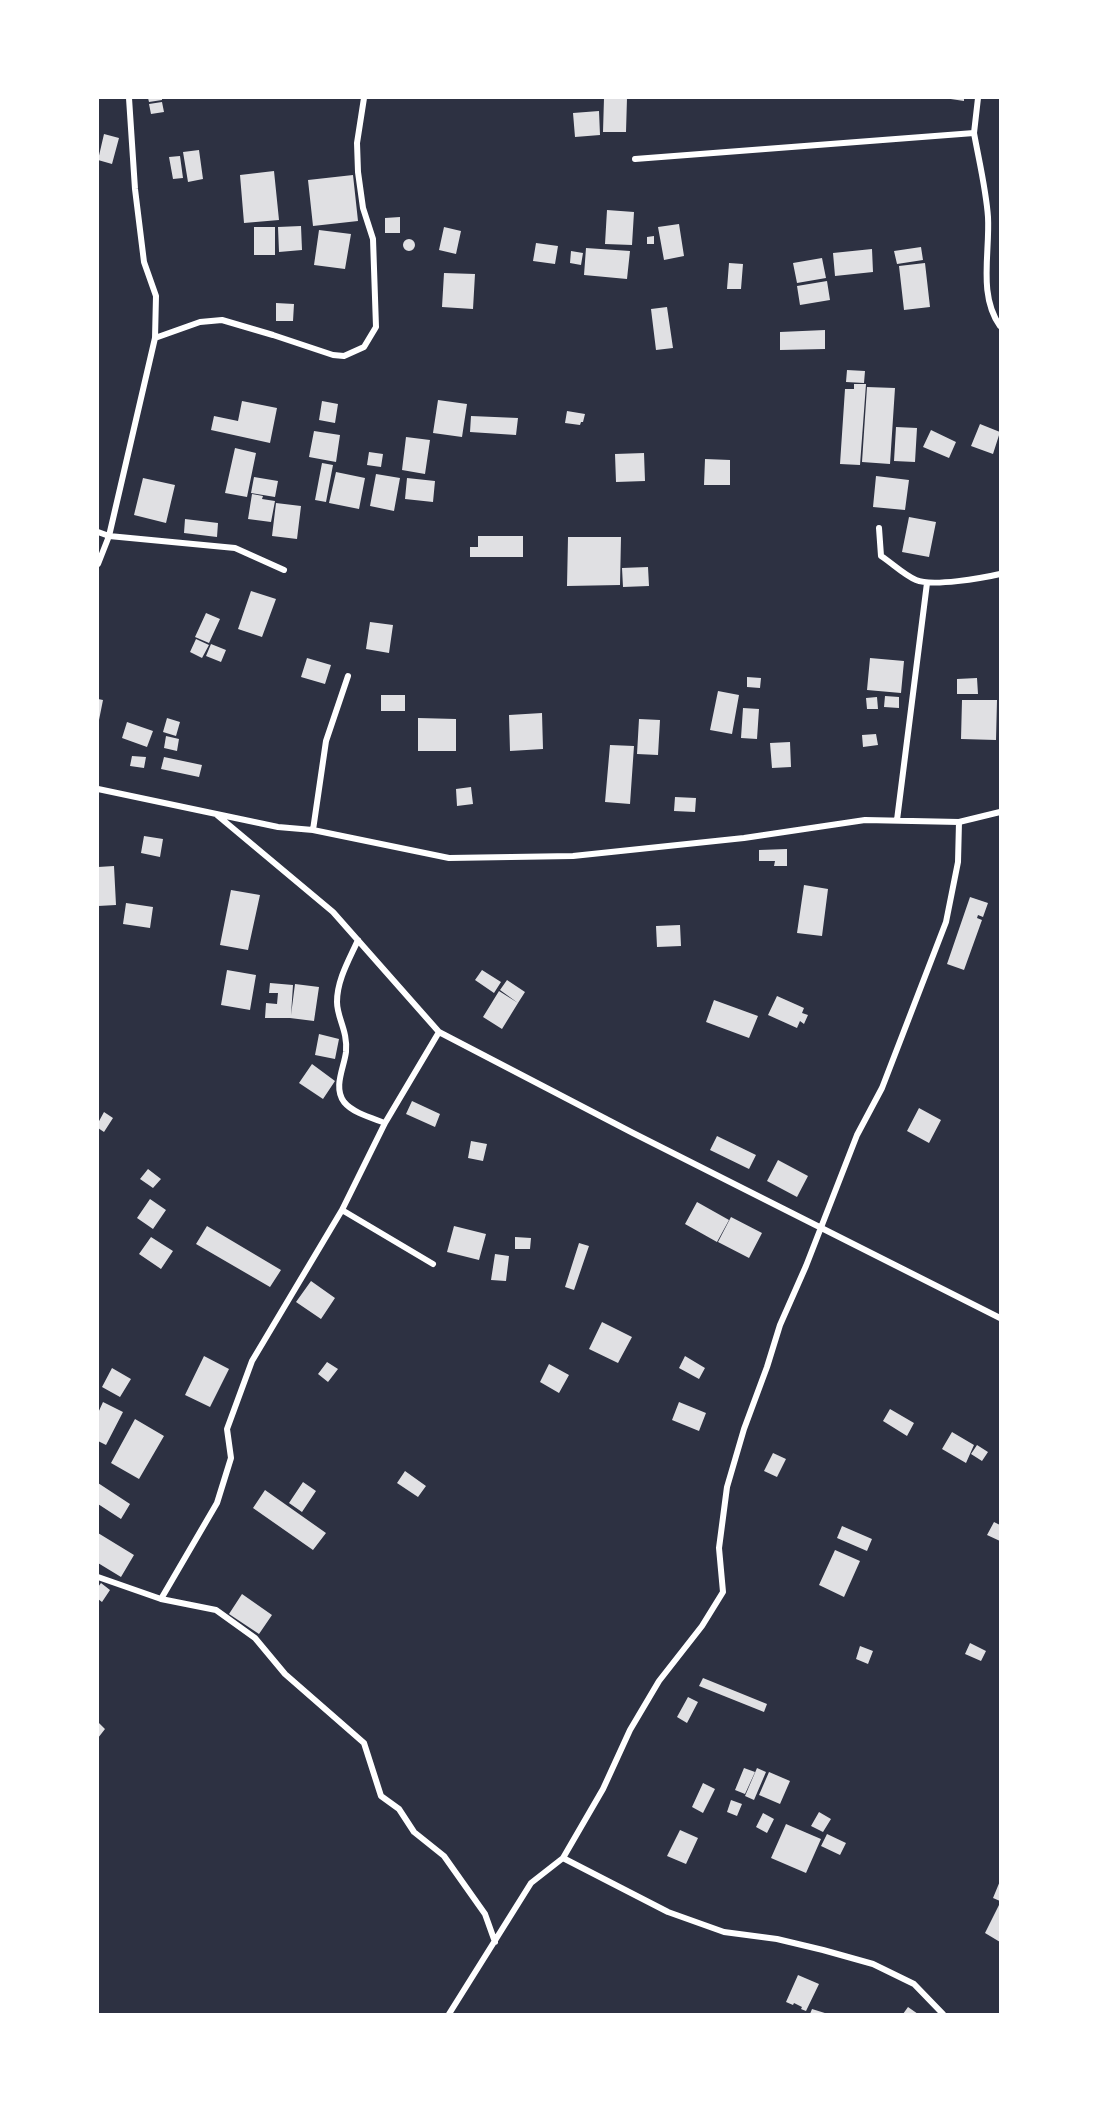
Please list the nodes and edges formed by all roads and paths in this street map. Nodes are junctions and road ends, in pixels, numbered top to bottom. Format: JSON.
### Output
{"nodes":[{"id":1,"x":129,"y":98,"type":"edge"},
{"id":2,"x":364,"y":98,"type":"edge"},
{"id":3,"x":978,"y":98,"type":"edge"},
{"id":4,"x":974,"y":134,"type":"junction"},
{"id":5,"x":635,"y":159,"type":"dead end"},
{"id":6,"x":1000,"y":326,"type":"edge"},
{"id":7,"x":156,"y":338,"type":"junction"},
{"id":8,"x":879,"y":528,"type":"dead end"},
{"id":9,"x":98,"y":531,"type":"edge"},
{"id":10,"x":109,"y":536,"type":"junction"},
{"id":11,"x":98,"y":564,"type":"edge"},
{"id":12,"x":284,"y":570,"type":"dead end"},
{"id":13,"x":1000,"y":574,"type":"edge"},
{"id":14,"x":927,"y":583,"type":"junction"},
{"id":15,"x":348,"y":676,"type":"dead end"},
{"id":16,"x":98,"y":789,"type":"edge"},
{"id":17,"x":1000,"y":812,"type":"edge"},
{"id":18,"x":215,"y":813,"type":"junction"},
{"id":19,"x":897,"y":820,"type":"junction"},
{"id":20,"x":959,"y":822,"type":"junction"},
{"id":21,"x":313,"y":830,"type":"junction"},
{"id":22,"x":358,"y":940,"type":"junction"},
{"id":23,"x":439,"y":1032,"type":"junction"},
{"id":24,"x":385,"y":1123,"type":"junction"},
{"id":25,"x":342,"y":1210,"type":"junction"},
{"id":26,"x":820,"y":1228,"type":"junction"},
{"id":27,"x":433,"y":1264,"type":"dead end"},
{"id":28,"x":1000,"y":1318,"type":"edge"},
{"id":29,"x":98,"y":1577,"type":"edge"},
{"id":30,"x":161,"y":1599,"type":"junction"},
{"id":31,"x":563,"y":1858,"type":"junction"},
{"id":32,"x":495,"y":1942,"type":"junction"},
{"id":33,"x":449,"y":2014,"type":"edge"},
{"id":34,"x":942,"y":2014,"type":"edge"}],
"edges":[{"from":1,"to":7,"type":"street"},
{"from":2,"to":7,"type":"street"},
{"from":3,"to":4,"type":"street"},
{"from":4,"to":5,"type":"street"},
{"from":4,"to":6,"type":"street"},
{"from":7,"to":10,"type":"street"},
{"from":8,"to":14,"type":"street"},
{"from":9,"to":10,"type":"street"},
{"from":10,"to":11,"type":"street"},
{"from":10,"to":12,"type":"street"},
{"from":13,"to":14,"type":"street"},
{"from":14,"to":19,"type":"street"},
{"from":15,"to":21,"type":"street"},
{"from":16,"to":18,"type":"street"},
{"from":17,"to":20,"type":"street"},
{"from":18,"to":21,"type":"street"},
{"from":18,"to":22,"type":"street"},
{"from":19,"to":20,"type":"street"},
{"from":19,"to":21,"type":"street"},
{"from":20,"to":26,"type":"street"},
{"from":22,"to":23,"type":"street"},
{"from":22,"to":24,"type":"street"},
{"from":23,"to":24,"type":"street"},
{"from":23,"to":26,"type":"street"},
{"from":24,"to":25,"type":"street"},
{"from":25,"to":27,"type":"street"},
{"from":25,"to":30,"type":"street"},
{"from":26,"to":28,"type":"street"},
{"from":26,"to":31,"type":"street"},
{"from":29,"to":30,"type":"street"},
{"from":30,"to":32,"type":"street"},
{"from":31,"to":32,"type":"street"},
{"from":31,"to":34,"type":"street"},
{"from":32,"to":33,"type":"street"}]}
